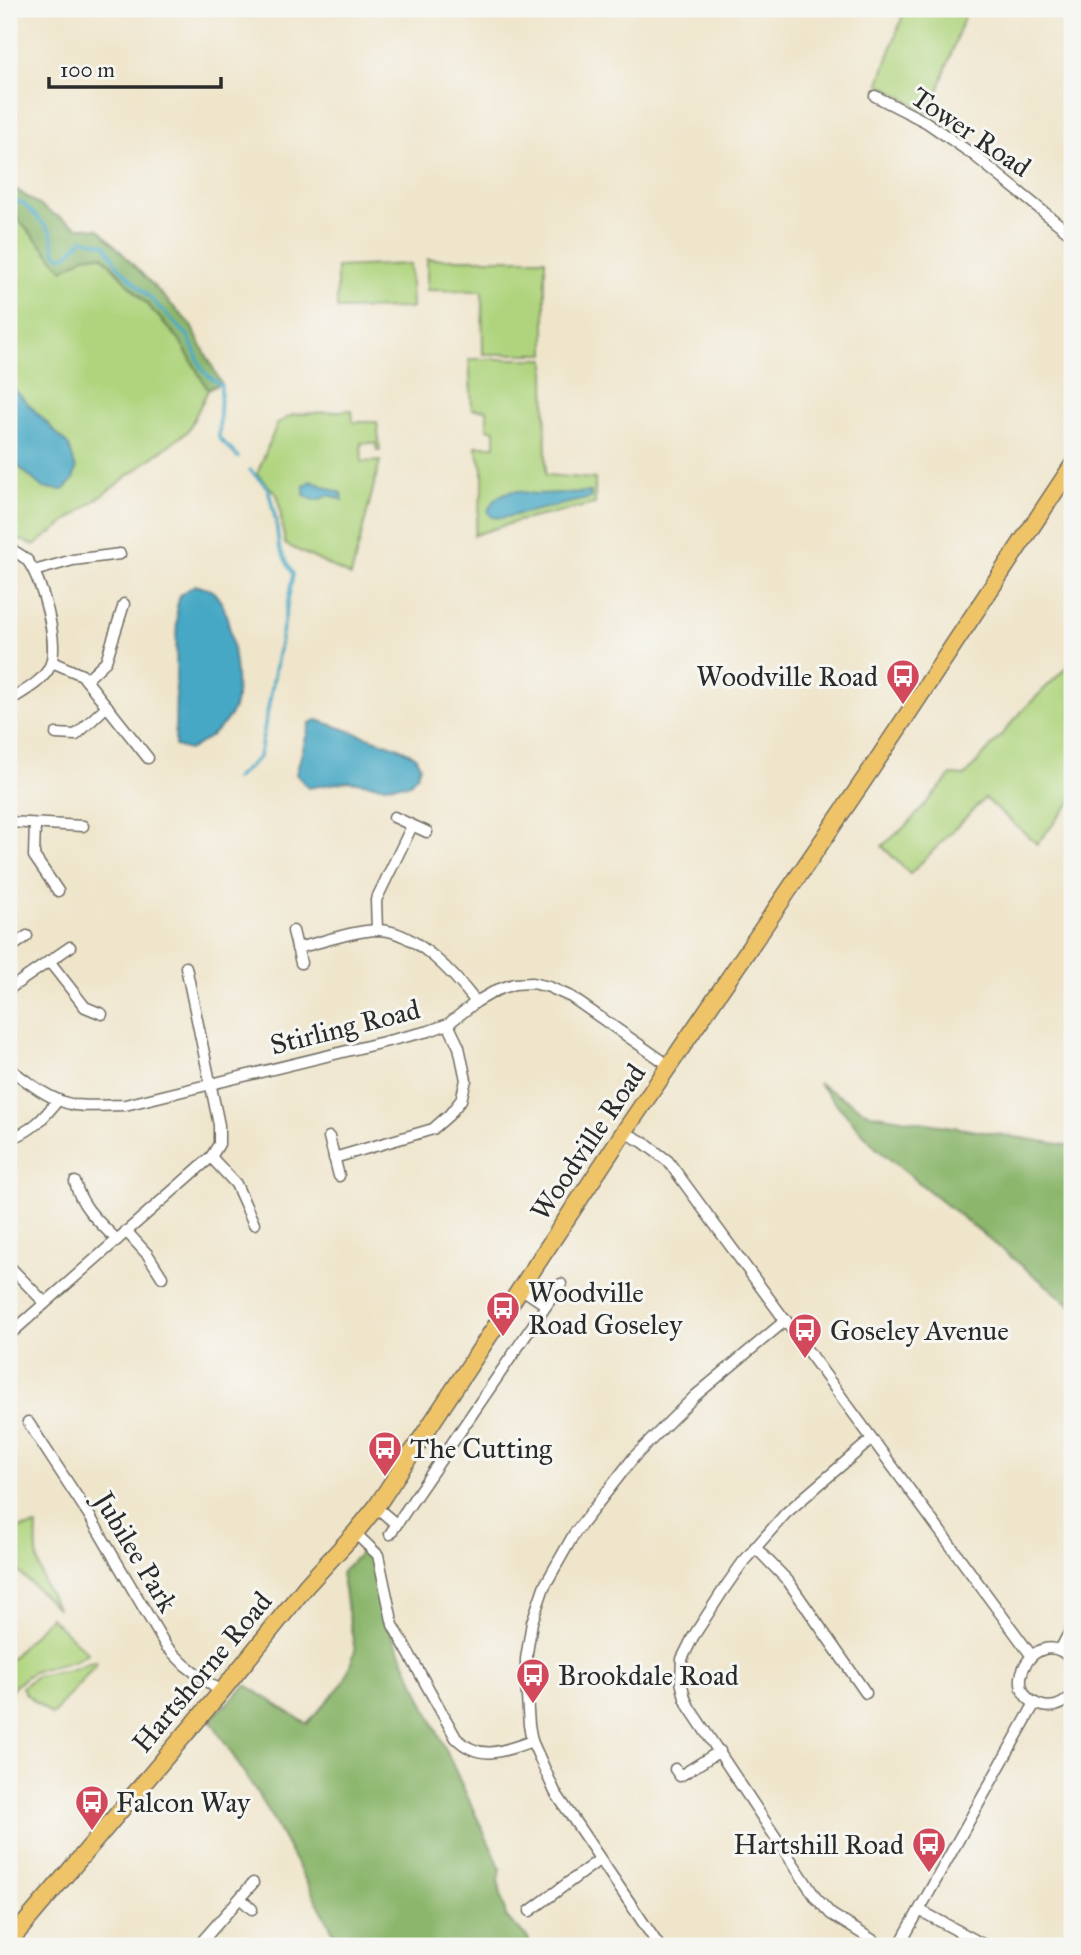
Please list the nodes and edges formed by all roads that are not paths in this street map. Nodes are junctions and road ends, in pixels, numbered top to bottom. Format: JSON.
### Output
{"nodes":[{"id":1,"x":875,"y":96,"type":"dead end"},
{"id":2,"x":1072,"y":235,"type":"edge"},
{"id":3,"x":1072,"y":466,"type":"edge"},
{"id":4,"x":9,"y":548,"type":"edge"},
{"id":5,"x":120,"y":554,"type":"dead end"},
{"id":6,"x":34,"y":571,"type":"junction"},
{"id":7,"x":124,"y":604,"type":"dead end"},
{"id":8,"x":52,"y":662,"type":"junction"},
{"id":9,"x":86,"y":680,"type":"junction"},
{"id":10,"x":9,"y":701,"type":"edge"},
{"id":11,"x":107,"y":706,"type":"junction"},
{"id":12,"x":55,"y":734,"type":"dead end"},
{"id":13,"x":148,"y":758,"type":"dead end"},
{"id":14,"x":394,"y":817,"type":"dead end"},
{"id":15,"x":9,"y":822,"type":"edge"},
{"id":16,"x":35,"y":824,"type":"junction"},
{"id":17,"x":83,"y":826,"type":"dead end"},
{"id":18,"x":412,"y":826,"type":"junction"},
{"id":19,"x":427,"y":832,"type":"dead end"},
{"id":20,"x":58,"y":891,"type":"dead end"},
{"id":21,"x":377,"y":930,"type":"junction"},
{"id":22,"x":293,"y":931,"type":"dead end"},
{"id":23,"x":27,"y":936,"type":"dead end"},
{"id":24,"x":70,"y":947,"type":"dead end"},
{"id":25,"x":297,"y":948,"type":"junction"},
{"id":26,"x":9,"y":949,"type":"edge"},
{"id":27,"x":49,"y":961,"type":"junction"},
{"id":28,"x":301,"y":963,"type":"dead end"},
{"id":29,"x":186,"y":967,"type":"dead end"},
{"id":30,"x":9,"y":989,"type":"edge"},
{"id":31,"x":476,"y":1002,"type":"junction"},
{"id":32,"x":102,"y":1014,"type":"dead end"},
{"id":33,"x":448,"y":1024,"type":"junction"},
{"id":34,"x":670,"y":1066,"type":"junction"},
{"id":35,"x":9,"y":1068,"type":"edge"},
{"id":36,"x":210,"y":1083,"type":"junction"},
{"id":37,"x":58,"y":1100,"type":"junction"},
{"id":38,"x":624,"y":1132,"type":"junction"},
{"id":39,"x":329,"y":1137,"type":"dead end"},
{"id":40,"x":9,"y":1139,"type":"edge"},
{"id":41,"x":211,"y":1157,"type":"junction"},
{"id":42,"x":334,"y":1158,"type":"junction"},
{"id":43,"x":339,"y":1176,"type":"dead end"},
{"id":44,"x":75,"y":1182,"type":"dead end"},
{"id":45,"x":254,"y":1224,"type":"dead end"},
{"id":46,"x":126,"y":1231,"type":"junction"},
{"id":47,"x":117,"y":1240,"type":"junction"},
{"id":48,"x":9,"y":1266,"type":"edge"},
{"id":49,"x":162,"y":1277,"type":"dead end"},
{"id":50,"x":561,"y":1284,"type":"dead end"},
{"id":51,"x":522,"y":1289,"type":"junction"},
{"id":52,"x":45,"y":1303,"type":"junction"},
{"id":53,"x":546,"y":1305,"type":"junction"},
{"id":54,"x":786,"y":1320,"type":"junction"},
{"id":55,"x":9,"y":1335,"type":"edge"},
{"id":56,"x":27,"y":1422,"type":"dead end"},
{"id":57,"x":872,"y":1439,"type":"junction"},
{"id":58,"x":376,"y":1507,"type":"junction"},
{"id":59,"x":396,"y":1524,"type":"junction"},
{"id":60,"x":355,"y":1533,"type":"junction"},
{"id":61,"x":390,"y":1534,"type":"dead end"},
{"id":62,"x":755,"y":1547,"type":"junction"},
{"id":63,"x":1072,"y":1627,"type":"edge"},
{"id":64,"x":1060,"y":1650,"type":"junction"},
{"id":65,"x":1031,"y":1655,"type":"junction"},
{"id":66,"x":1072,"y":1660,"type":"edge"},
{"id":67,"x":221,"y":1692,"type":"junction"},
{"id":68,"x":866,"y":1693,"type":"dead end"},
{"id":69,"x":1070,"y":1702,"type":"edge"},
{"id":70,"x":1035,"y":1703,"type":"junction"},
{"id":71,"x":532,"y":1741,"type":"junction"},
{"id":72,"x":720,"y":1751,"type":"junction"},
{"id":73,"x":676,"y":1769,"type":"dead end"},
{"id":74,"x":599,"y":1860,"type":"junction"},
{"id":75,"x":253,"y":1883,"type":"dead end"},
{"id":76,"x":241,"y":1899,"type":"junction"},
{"id":77,"x":252,"y":1909,"type":"dead end"},
{"id":78,"x":530,"y":1911,"type":"dead end"},
{"id":79,"x":921,"y":1911,"type":"junction"},
{"id":80,"x":9,"y":1942,"type":"edge"},
{"id":81,"x":199,"y":1946,"type":"edge"},
{"id":82,"x":659,"y":1946,"type":"edge"},
{"id":83,"x":882,"y":1946,"type":"edge"},
{"id":84,"x":899,"y":1946,"type":"edge"},
{"id":85,"x":986,"y":1946,"type":"edge"}],
"edges":[{"from":1,"to":2,"type":"street","name":"Tower Road"},
{"from":3,"to":34,"type":"main road","name":"Woodville Road"},
{"from":4,"to":6,"type":"street"},
{"from":5,"to":6,"type":"street"},
{"from":6,"to":8,"type":"street"},
{"from":7,"to":9,"type":"street"},
{"from":8,"to":9,"type":"street"},
{"from":8,"to":10,"type":"street"},
{"from":9,"to":11,"type":"street"},
{"from":11,"to":12,"type":"street"},
{"from":11,"to":13,"type":"street"},
{"from":14,"to":18,"type":"street"},
{"from":15,"to":16,"type":"street"},
{"from":16,"to":17,"type":"street"},
{"from":16,"to":20,"type":"street"},
{"from":18,"to":19,"type":"street"},
{"from":18,"to":21,"type":"street"},
{"from":21,"to":25,"type":"street"},
{"from":21,"to":31,"type":"street"},
{"from":22,"to":25,"type":"street"},
{"from":23,"to":26,"type":"street"},
{"from":24,"to":27,"type":"street"},
{"from":25,"to":28,"type":"street"},
{"from":27,"to":30,"type":"street"},
{"from":27,"to":32,"type":"street"},
{"from":29,"to":36,"type":"street"},
{"from":31,"to":33,"type":"street","name":"Stirling Road"},
{"from":31,"to":34,"type":"street","name":"Stirling Road"},
{"from":33,"to":36,"type":"street","name":"Stirling Road"},
{"from":33,"to":42,"type":"street"},
{"from":34,"to":38,"type":"main road","name":"Woodville Road"},
{"from":35,"to":37,"type":"street","name":"Stirling Road"},
{"from":36,"to":37,"type":"street","name":"Stirling Road"},
{"from":36,"to":41,"type":"street"},
{"from":37,"to":40,"type":"street"},
{"from":38,"to":51,"type":"main road","name":"Woodville Road"},
{"from":38,"to":54,"type":"street"},
{"from":39,"to":42,"type":"street"},
{"from":41,"to":45,"type":"street"},
{"from":41,"to":46,"type":"street"},
{"from":42,"to":43,"type":"street"},
{"from":44,"to":47,"type":"street"},
{"from":46,"to":47,"type":"street"},
{"from":46,"to":49,"type":"street"},
{"from":47,"to":52,"type":"street"},
{"from":48,"to":52,"type":"street"},
{"from":50,"to":53,"type":"street"},
{"from":51,"to":53,"type":"street"},
{"from":51,"to":58,"type":"main road","name":"Woodville Road"},
{"from":52,"to":55,"type":"street"},
{"from":53,"to":59,"type":"street"},
{"from":54,"to":57,"type":"street"},
{"from":54,"to":71,"type":"street"},
{"from":56,"to":67,"type":"street","name":"Jubilee Park"},
{"from":57,"to":62,"type":"street"},
{"from":57,"to":65,"type":"street"},
{"from":58,"to":59,"type":"street"},
{"from":58,"to":60,"type":"main road","name":"Woodville Road"},
{"from":59,"to":61,"type":"street"},
{"from":60,"to":67,"type":"main road","name":"Hartshorne Road"},
{"from":60,"to":71,"type":"street"},
{"from":62,"to":68,"type":"street"},
{"from":62,"to":72,"type":"street"},
{"from":63,"to":64,"type":"street"},
{"from":64,"to":65,"type":"street"},
{"from":64,"to":66,"type":"street"},
{"from":65,"to":70,"type":"street"},
{"from":67,"to":80,"type":"main road","name":"Hartshorne Road"},
{"from":69,"to":70,"type":"street"},
{"from":70,"to":79,"type":"street"},
{"from":71,"to":74,"type":"street"},
{"from":72,"to":73,"type":"street"},
{"from":72,"to":83,"type":"street"},
{"from":74,"to":78,"type":"street"},
{"from":74,"to":82,"type":"street"},
{"from":75,"to":76,"type":"street"},
{"from":76,"to":77,"type":"street"},
{"from":76,"to":81,"type":"street"},
{"from":79,"to":84,"type":"street"},
{"from":79,"to":85,"type":"street"}]}
